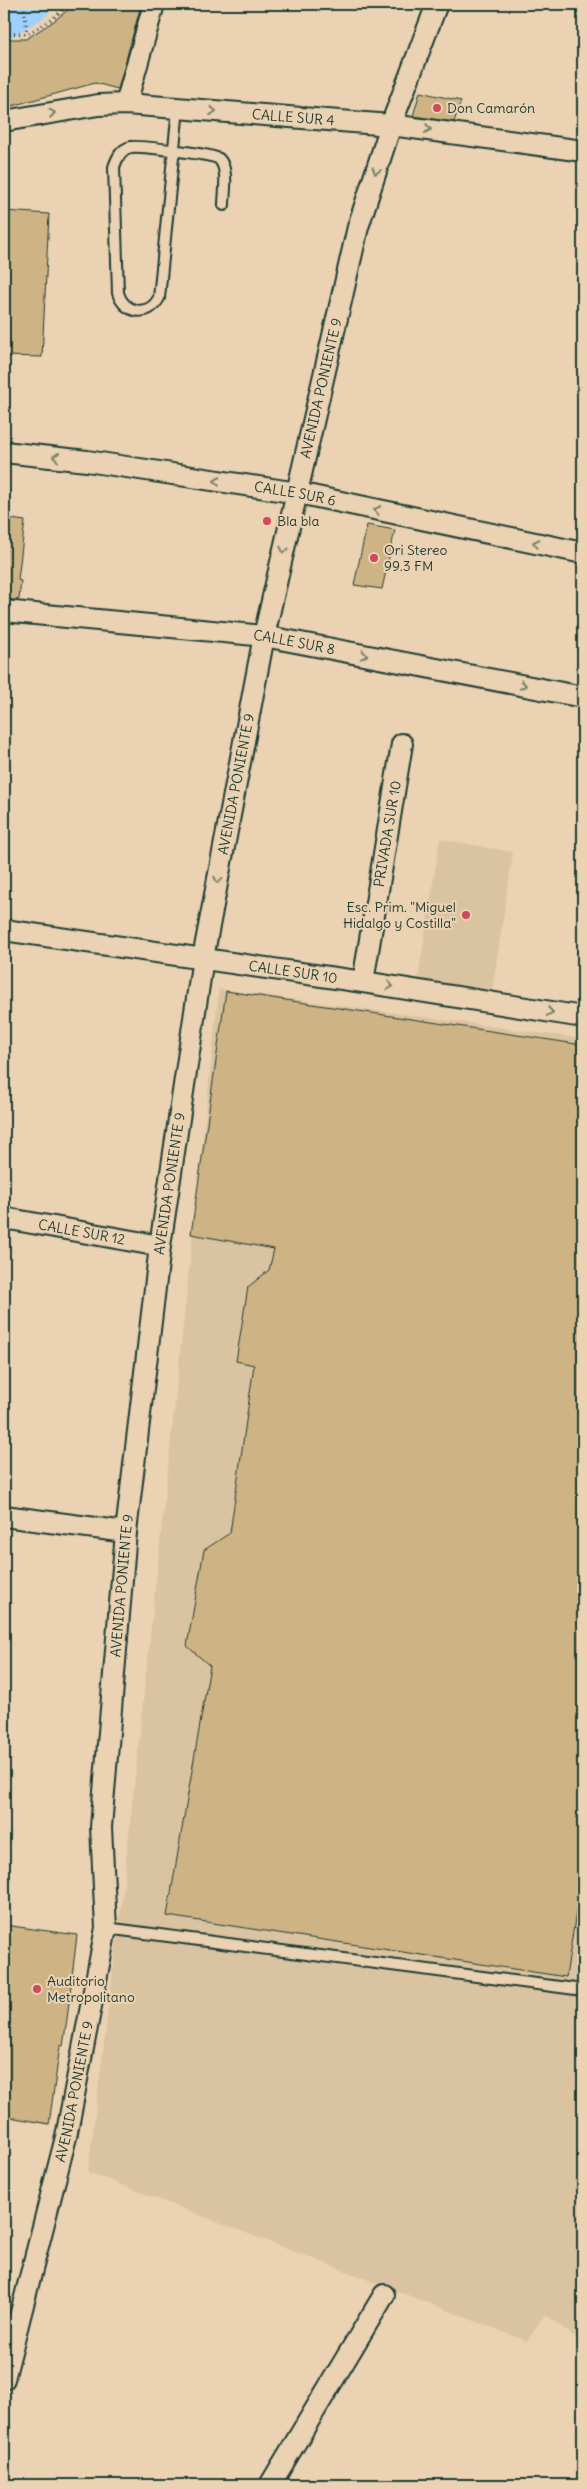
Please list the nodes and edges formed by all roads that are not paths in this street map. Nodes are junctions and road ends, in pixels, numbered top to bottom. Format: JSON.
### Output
{"nodes":[{"id":1,"x":154,"y":4,"type":"edge"},
{"id":2,"x":436,"y":4,"type":"edge"},
{"id":3,"x":126,"y":104,"type":"junction"},
{"id":4,"x":178,"y":108,"type":"junction"},
{"id":5,"x":4,"y":121,"type":"edge"},
{"id":6,"x":392,"y":124,"type":"junction"},
{"id":7,"x":174,"y":150,"type":"junction"},
{"id":8,"x":583,"y":151,"type":"edge"},
{"id":9,"x":224,"y":205,"type":"dead end"},
{"id":10,"x":4,"y":452,"type":"edge"},
{"id":11,"x":298,"y":493,"type":"junction"},
{"id":12,"x":583,"y":553,"type":"edge"},
{"id":13,"x":4,"y":611,"type":"edge"},
{"id":14,"x":264,"y":636,"type":"junction"},
{"id":15,"x":583,"y":697,"type":"edge"},
{"id":16,"x":402,"y":744,"type":"dead end"},
{"id":17,"x":4,"y":930,"type":"edge"},
{"id":18,"x":203,"y":958,"type":"junction"},
{"id":19,"x":363,"y":982,"type":"junction"},
{"id":20,"x":583,"y":1017,"type":"edge"},
{"id":21,"x":4,"y":1218,"type":"edge"},
{"id":22,"x":160,"y":1246,"type":"junction"},
{"id":23,"x":4,"y":1516,"type":"edge"},
{"id":24,"x":126,"y":1532,"type":"junction"},
{"id":25,"x":106,"y":1928,"type":"junction"},
{"id":26,"x":583,"y":1990,"type":"edge"},
{"id":27,"x":384,"y":2296,"type":"dead end"},
{"id":28,"x":7,"y":2356,"type":"edge"},
{"id":29,"x":4,"y":2379,"type":"edge"},
{"id":30,"x":270,"y":2485,"type":"edge"}],
"edges":[{"from":1,"to":3,"type":"street"},
{"from":2,"to":6,"type":"street","name":"AVENIDA PONIENTE 9"},
{"from":3,"to":4,"type":"street","name":"CALLE SUR 4"},
{"from":5,"to":3,"type":"street","name":"CALLE SUR 4","one_way":true},
{"from":4,"to":6,"type":"street","name":"CALLE SUR 4","one_way":true},
{"from":4,"to":7,"type":"lane"},
{"from":6,"to":8,"type":"street","name":"CALLE SUR 4","one_way":true},
{"from":6,"to":11,"type":"street","name":"AVENIDA PONIENTE 9","one_way":true},
{"from":7,"to":7,"type":"lane"},
{"from":7,"to":9,"type":"lane"},
{"from":11,"to":10,"type":"street","name":"CALLE SUR 6","one_way":true},
{"from":12,"to":11,"type":"street","name":"CALLE SUR 6","one_way":true},
{"from":11,"to":14,"type":"street","name":"AVENIDA PONIENTE 9","one_way":true},
{"from":13,"to":14,"type":"street","name":"CALLE SUR 8"},
{"from":14,"to":15,"type":"street","name":"CALLE SUR 8","one_way":true},
{"from":14,"to":18,"type":"street","name":"AVENIDA PONIENTE 9","one_way":true},
{"from":16,"to":19,"type":"street","name":"PRIVADA SUR 10"},
{"from":17,"to":18,"type":"street","name":"CALLE SUR 10"},
{"from":18,"to":19,"type":"street","name":"CALLE SUR 10"},
{"from":18,"to":22,"type":"street","name":"AVENIDA PONIENTE 9"},
{"from":19,"to":20,"type":"street","name":"CALLE SUR 10","one_way":true},
{"from":21,"to":22,"type":"street","name":"CALLE SUR 12"},
{"from":22,"to":24,"type":"street","name":"AVENIDA PONIENTE 9"},
{"from":23,"to":24,"type":"street"},
{"from":24,"to":25,"type":"street","name":"AVENIDA PONIENTE 9"},
{"from":25,"to":26,"type":"lane"},
{"from":25,"to":28,"type":"street","name":"AVENIDA PONIENTE 9"},
{"from":27,"to":30,"type":"street"},
{"from":28,"to":29,"type":"street","name":"AVENIDA PONIENTE 9"}]}
